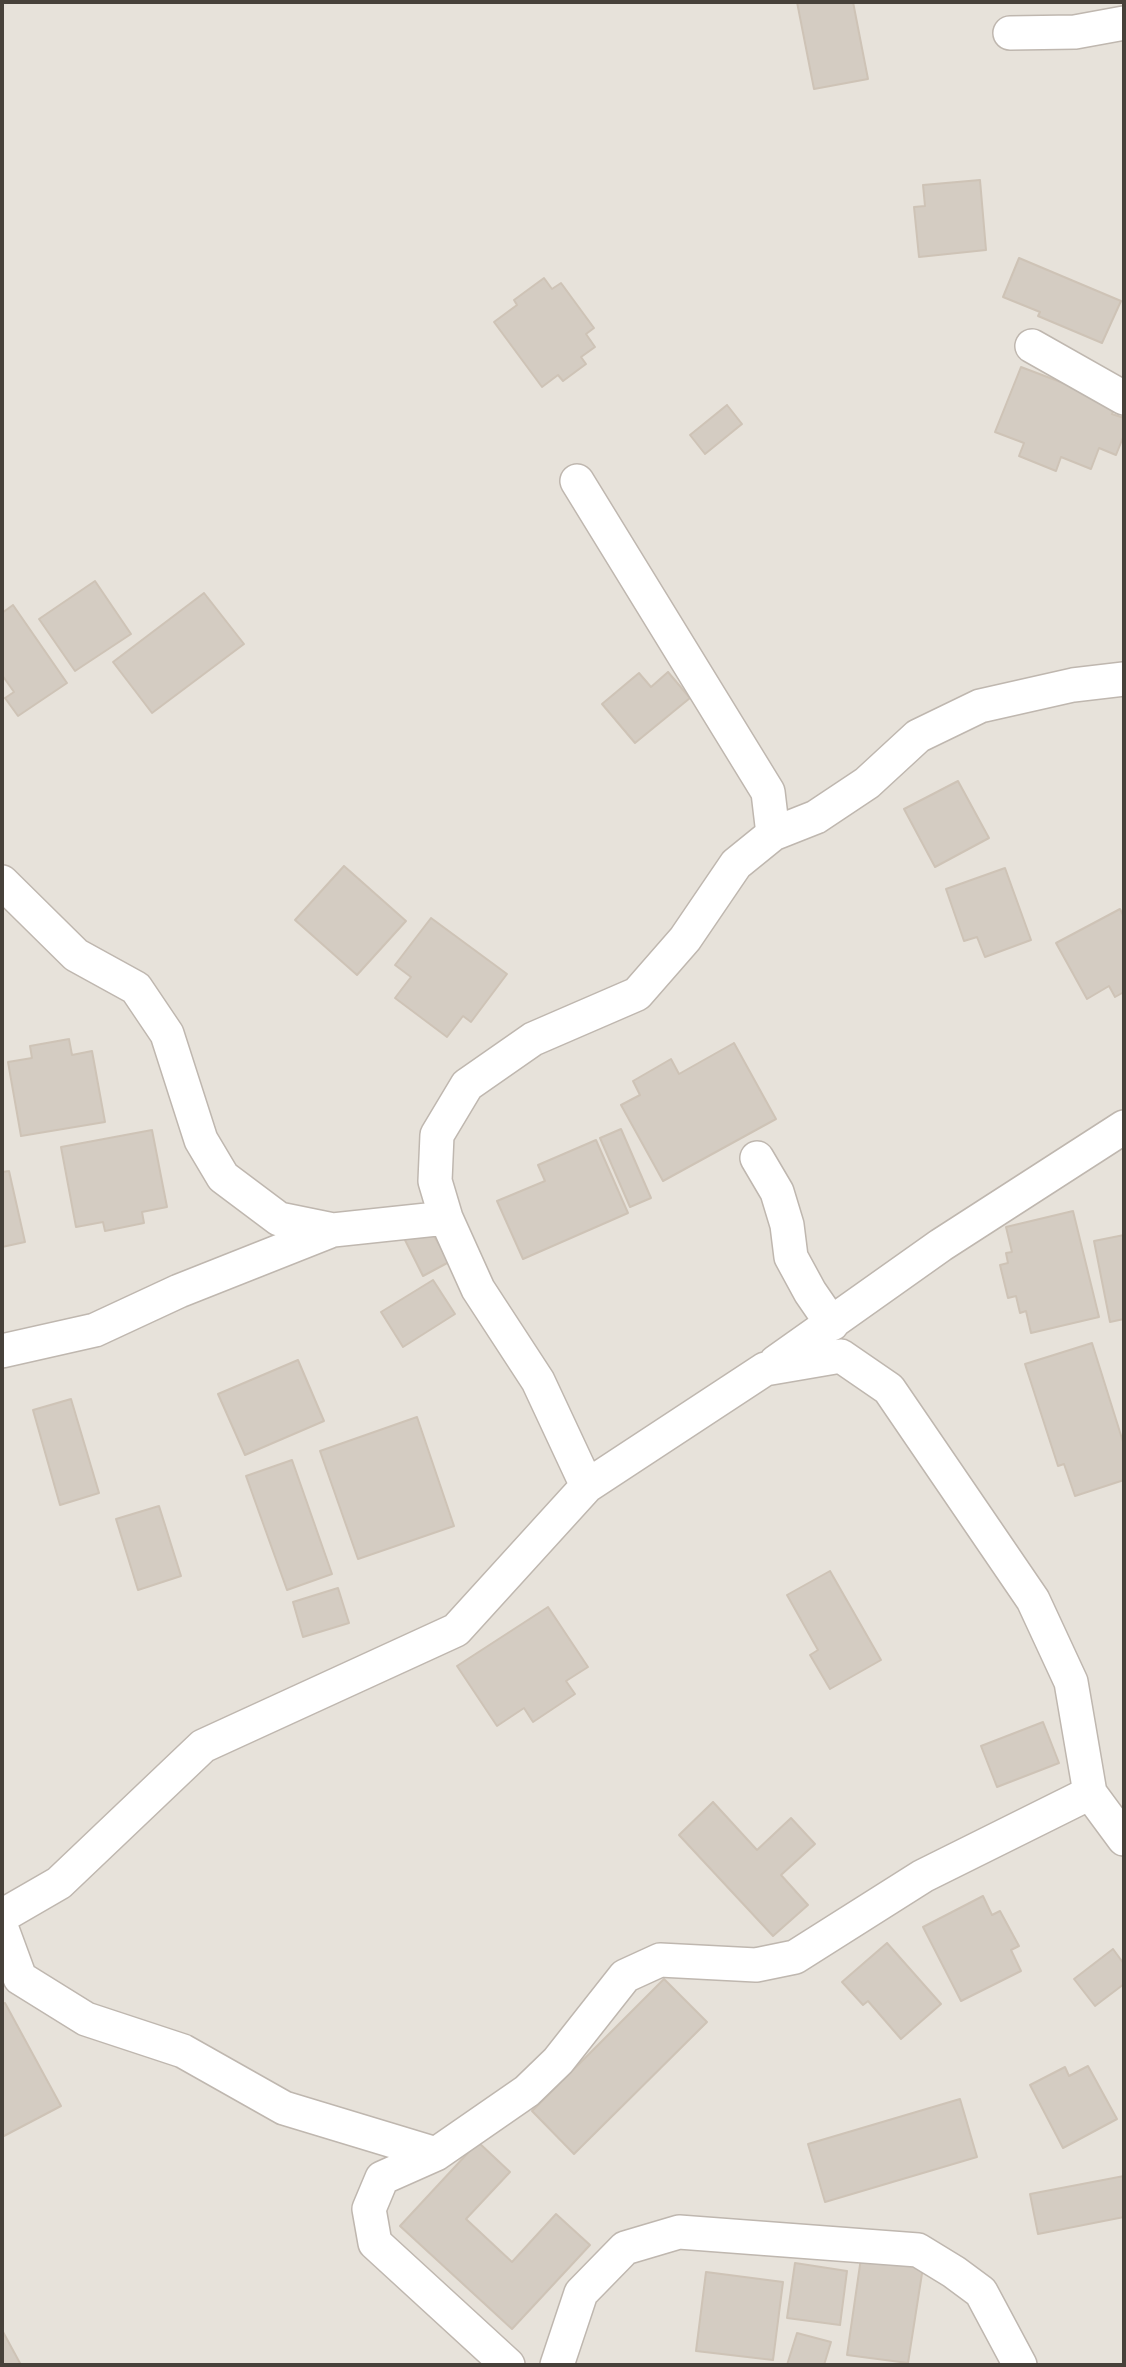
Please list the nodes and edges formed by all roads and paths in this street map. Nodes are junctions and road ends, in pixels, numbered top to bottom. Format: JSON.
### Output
{"nodes":[{"id":1,"x":1124,"y":23,"type":"edge"},
{"id":2,"x":1010,"y":33,"type":"dead end"},
{"id":3,"x":1032,"y":346,"type":"dead end"},
{"id":4,"x":1124,"y":398,"type":"edge"},
{"id":5,"x":577,"y":481,"type":"dead end"},
{"id":6,"x":1124,"y":679,"type":"edge"},
{"id":7,"x":773,"y":834,"type":"junction"},
{"id":8,"x":2,"y":882,"type":"edge"},
{"id":9,"x":1124,"y":1127,"type":"edge"},
{"id":10,"x":757,"y":1157,"type":"dead end"},
{"id":11,"x":446,"y":1218,"type":"junction"},
{"id":12,"x":333,"y":1230,"type":"junction"},
{"id":13,"x":832,"y":1324,"type":"junction"},
{"id":14,"x":2,"y":1351,"type":"edge"},
{"id":15,"x":765,"y":1369,"type":"junction"},
{"id":16,"x":587,"y":1486,"type":"junction"},
{"id":17,"x":1090,"y":1793,"type":"junction"},
{"id":18,"x":1124,"y":1839,"type":"edge"},
{"id":19,"x":2,"y":1916,"type":"edge"},
{"id":20,"x":2,"y":1929,"type":"edge"},
{"id":21,"x":436,"y":2154,"type":"junction"},
{"id":22,"x":508,"y":2365,"type":"edge"},
{"id":23,"x":557,"y":2365,"type":"edge"},
{"id":24,"x":1020,"y":2365,"type":"edge"}],
"edges":[{"from":1,"to":2,"type":"street"},
{"from":3,"to":4,"type":"street"},
{"from":5,"to":7,"type":"street"},
{"from":6,"to":7,"type":"street"},
{"from":7,"to":11,"type":"street"},
{"from":8,"to":12,"type":"street"},
{"from":9,"to":13,"type":"street"},
{"from":10,"to":13,"type":"street"},
{"from":11,"to":12,"type":"street"},
{"from":11,"to":16,"type":"street"},
{"from":12,"to":14,"type":"street"},
{"from":13,"to":15,"type":"street"},
{"from":15,"to":16,"type":"street"},
{"from":15,"to":17,"type":"street"},
{"from":16,"to":19,"type":"street"},
{"from":17,"to":18,"type":"street"},
{"from":17,"to":21,"type":"street"},
{"from":20,"to":21,"type":"street"},
{"from":21,"to":22,"type":"street"},
{"from":23,"to":24,"type":"street"}]}
